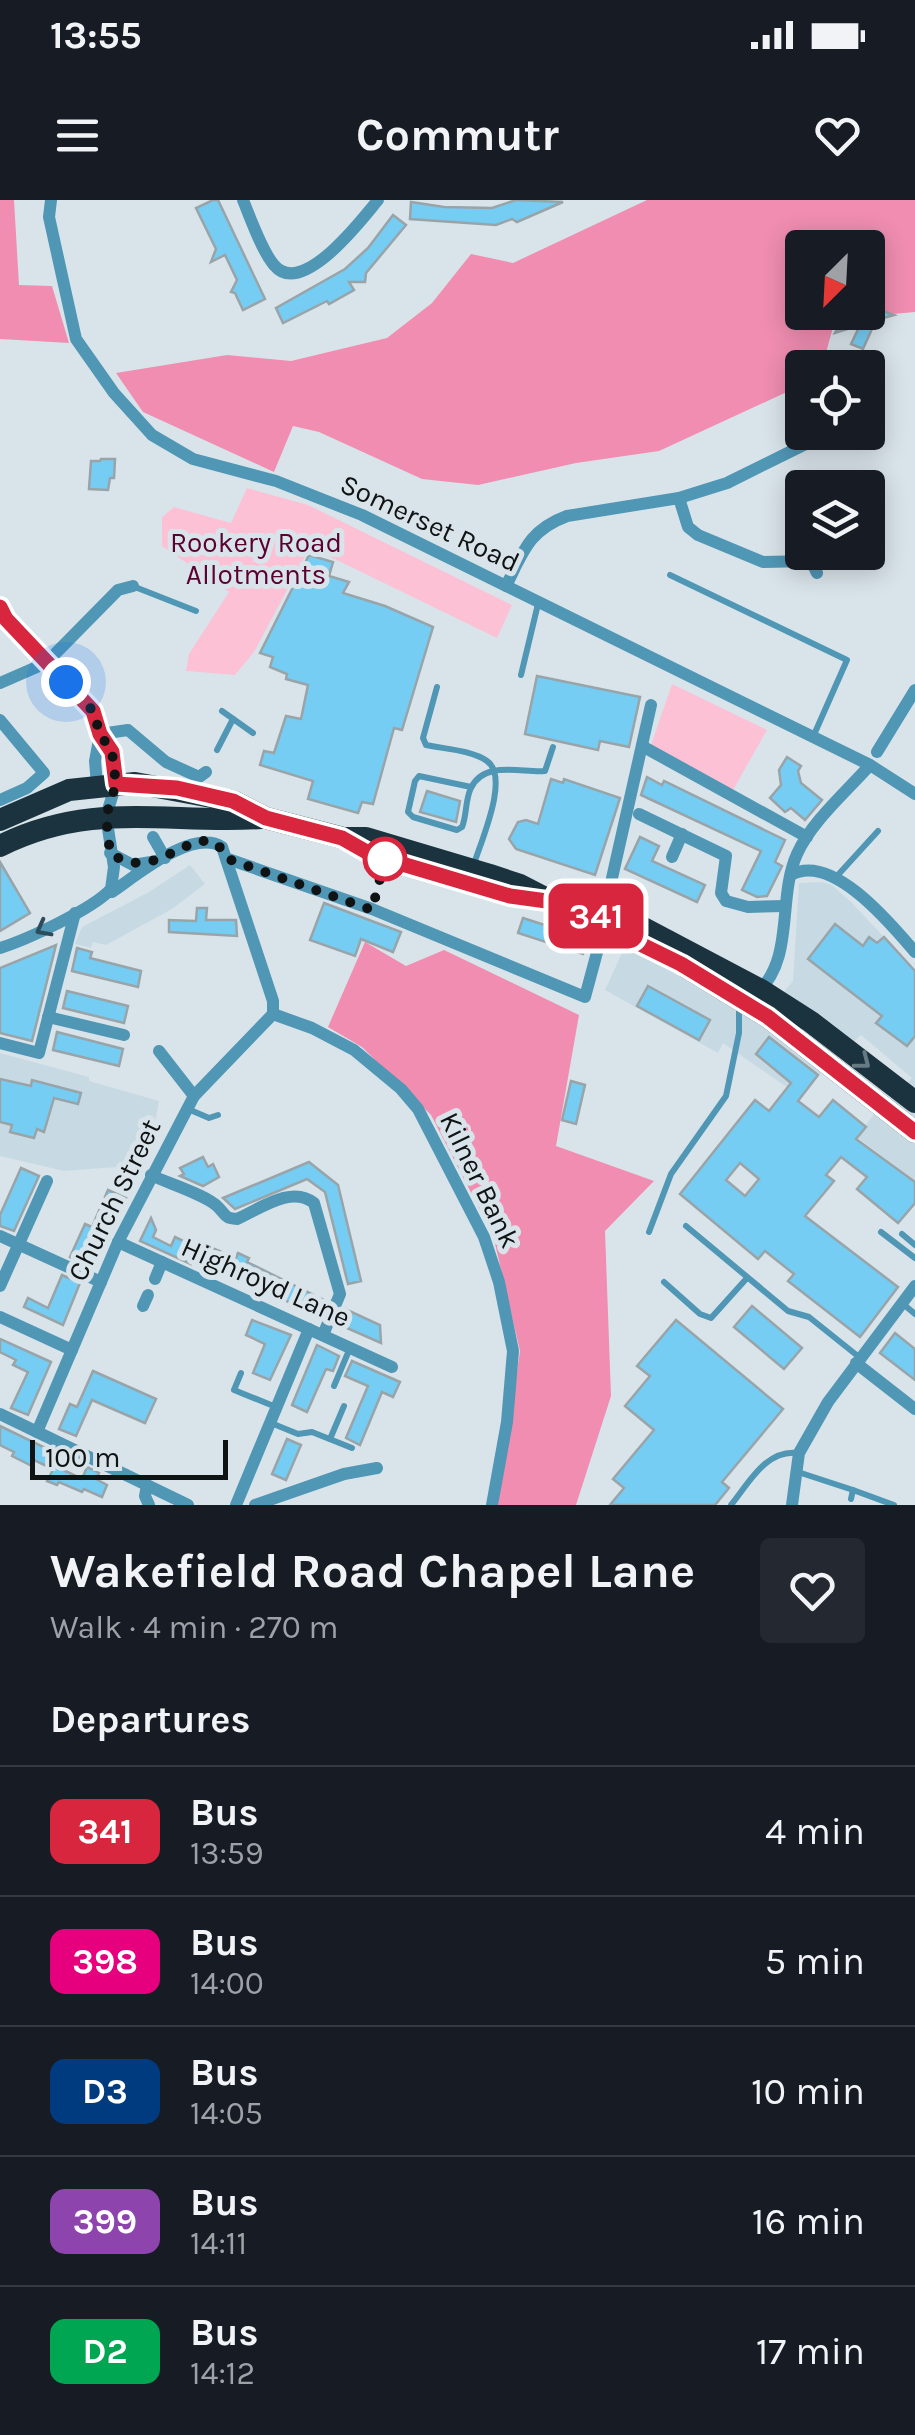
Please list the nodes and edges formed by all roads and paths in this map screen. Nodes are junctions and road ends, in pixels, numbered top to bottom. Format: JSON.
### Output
{"nodes":[{"id":1,"x":51,"y":200,"type":"edge"},
{"id":2,"x":243,"y":200,"type":"edge"},
{"id":3,"x":378,"y":200,"type":"edge"},
{"id":4,"x":793,"y":450,"type":"edge"},
{"id":5,"x":679,"y":498,"type":"junction"},
{"id":6,"x":785,"y":562,"type":"edge"},
{"id":7,"x":670,"y":575,"type":"dead end"},
{"id":8,"x":134,"y":586,"type":"joint"},
{"id":9,"x":506,"y":586,"type":"junction"},
{"id":10,"x":538,"y":603,"type":"junction"},
{"id":11,"x":196,"y":611,"type":"dead end"},
{"id":12,"x":2,"y":614,"type":"edge"},
{"id":13,"x":46,"y":662,"type":"junction"},
{"id":14,"x":521,"y":675,"type":"dead end"},
{"id":15,"x":0,"y":683,"type":"edge"},
{"id":16,"x":437,"y":687,"type":"dead end"},
{"id":17,"x":915,"y":690,"type":"edge"},
{"id":18,"x":651,"y":704,"type":"dead end"},
{"id":19,"x":222,"y":711,"type":"dead end"},
{"id":20,"x":233,"y":719,"type":"junction"},
{"id":21,"x":0,"y":720,"type":"edge"},
{"id":22,"x":254,"y":733,"type":"dead end"},
{"id":23,"x":100,"y":734,"type":"junction"},
{"id":24,"x":812,"y":738,"type":"junction"},
{"id":25,"x":642,"y":746,"type":"junction"},
{"id":26,"x":553,"y":747,"type":"dead end"},
{"id":27,"x":217,"y":750,"type":"dead end"},
{"id":28,"x":877,"y":752,"type":"dead end"},
{"id":29,"x":870,"y":765,"type":"junction"},
{"id":30,"x":495,"y":770,"type":"junction"},
{"id":31,"x":206,"y":772,"type":"dead end"},
{"id":32,"x":471,"y":787,"type":"junction"},
{"id":33,"x":915,"y":794,"type":"edge"},
{"id":34,"x":108,"y":796,"type":"junction"},
{"id":35,"x":0,"y":800,"type":"edge"},
{"id":36,"x":639,"y":814,"type":"dead end"},
{"id":37,"x":266,"y":818,"type":"junction"},
{"id":38,"x":0,"y":821,"type":"edge"},
{"id":39,"x":878,"y":832,"type":"dead end"},
{"id":40,"x":682,"y":834,"type":"junction"},
{"id":41,"x":153,"y":837,"type":"dead end"},
{"id":42,"x":808,"y":837,"type":"junction"},
{"id":43,"x":342,"y":838,"type":"junction"},
{"id":44,"x":0,"y":846,"type":"edge"},
{"id":45,"x":110,"y":853,"type":"junction"},
{"id":46,"x":225,"y":853,"type":"junction"},
{"id":47,"x":672,"y":857,"type":"dead end"},
{"id":48,"x":162,"y":860,"type":"junction"},
{"id":49,"x":472,"y":870,"type":"junction"},
{"id":50,"x":791,"y":875,"type":"junction"},
{"id":51,"x":837,"y":876,"type":"junction"},
{"id":52,"x":105,"y":896,"type":"junction"},
{"id":53,"x":554,"y":902,"type":"junction"},
{"id":54,"x":785,"y":906,"type":"junction"},
{"id":55,"x":74,"y":913,"type":"junction"},
{"id":56,"x":604,"y":919,"type":"junction"},
{"id":57,"x":0,"y":948,"type":"edge"},
{"id":58,"x":915,"y":952,"type":"edge"},
{"id":59,"x":750,"y":994,"type":"junction"},
{"id":60,"x":274,"y":1014,"type":"junction"},
{"id":61,"x":48,"y":1016,"type":"junction"},
{"id":62,"x":124,"y":1035,"type":"dead end"},
{"id":63,"x":0,"y":1043,"type":"edge"},
{"id":64,"x":158,"y":1052,"type":"dead end"},
{"id":65,"x":190,"y":1102,"type":"junction"},
{"id":66,"x":915,"y":1102,"type":"edge"},
{"id":67,"x":218,"y":1116,"type":"dead end"},
{"id":68,"x":915,"y":1132,"type":"edge"},
{"id":69,"x":150,"y":1175,"type":"junction"},
{"id":70,"x":46,"y":1181,"type":"dead end"},
{"id":71,"x":686,"y":1226,"type":"dead end"},
{"id":72,"x":649,"y":1232,"type":"dead end"},
{"id":73,"x":881,"y":1232,"type":"dead end"},
{"id":74,"x":902,"y":1234,"type":"dead end"},
{"id":75,"x":0,"y":1236,"type":"edge"},
{"id":76,"x":118,"y":1242,"type":"junction"},
{"id":77,"x":18,"y":1245,"type":"junction"},
{"id":78,"x":915,"y":1245,"type":"edge"},
{"id":79,"x":915,"y":1258,"type":"edge"},
{"id":80,"x":162,"y":1262,"type":"junction"},
{"id":81,"x":747,"y":1278,"type":"junction"},
{"id":82,"x":155,"y":1279,"type":"dead end"},
{"id":83,"x":101,"y":1282,"type":"junction"},
{"id":84,"x":664,"y":1282,"type":"dead end"},
{"id":85,"x":0,"y":1286,"type":"edge"},
{"id":86,"x":915,"y":1286,"type":"edge"},
{"id":87,"x":902,"y":1303,"type":"junction"},
{"id":88,"x":915,"y":1314,"type":"edge"},
{"id":89,"x":0,"y":1318,"type":"edge"},
{"id":90,"x":309,"y":1329,"type":"junction"},
{"id":91,"x":324,"y":1336,"type":"junction"},
{"id":92,"x":350,"y":1348,"type":"junction"},
{"id":93,"x":72,"y":1350,"type":"junction"},
{"id":94,"x":858,"y":1360,"type":"junction"},
{"id":95,"x":392,"y":1367,"type":"dead end"},
{"id":96,"x":240,"y":1373,"type":"dead end"},
{"id":97,"x":334,"y":1386,"type":"dead end"},
{"id":98,"x":344,"y":1406,"type":"dead end"},
{"id":99,"x":276,"y":1408,"type":"junction"},
{"id":100,"x":915,"y":1409,"type":"edge"},
{"id":101,"x":0,"y":1414,"type":"edge"},
{"id":102,"x":270,"y":1422,"type":"junction"},
{"id":103,"x":37,"y":1432,"type":"junction"},
{"id":104,"x":330,"y":1439,"type":"junction"},
{"id":105,"x":352,"y":1448,"type":"dead end"},
{"id":106,"x":799,"y":1453,"type":"junction"},
{"id":107,"x":377,"y":1468,"type":"dead end"},
{"id":108,"x":796,"y":1472,"type":"junction"},
{"id":109,"x":146,"y":1485,"type":"junction"},
{"id":110,"x":149,"y":1505,"type":"edge"},
{"id":111,"x":188,"y":1505,"type":"edge"},
{"id":112,"x":236,"y":1505,"type":"edge"},
{"id":113,"x":255,"y":1505,"type":"edge"},
{"id":114,"x":492,"y":1505,"type":"edge"},
{"id":115,"x":731,"y":1505,"type":"edge"},
{"id":116,"x":792,"y":1505,"type":"edge"},
{"id":117,"x":894,"y":1505,"type":"edge"}],
"edges":[{"from":1,"to":9,"type":"street","name":"Somerset Road"},
{"from":2,"to":3,"type":"street"},
{"from":4,"to":5,"type":"street"},
{"from":5,"to":6,"type":"street"},
{"from":5,"to":9,"type":"street"},
{"from":7,"to":24,"type":"lane"},
{"from":8,"to":11,"type":"lane"},
{"from":8,"to":13,"type":"street"},
{"from":9,"to":10,"type":"street","name":"Somerset Road"},
{"from":10,"to":14,"type":"lane"},
{"from":10,"to":24,"type":"street","name":"Somerset Road"},
{"from":12,"to":13,"type":"street"},
{"from":13,"to":15,"type":"street"},
{"from":13,"to":23,"type":"street"},
{"from":16,"to":30,"type":"lane"},
{"from":17,"to":28,"type":"street"},
{"from":18,"to":25,"type":"street"},
{"from":19,"to":20,"type":"lane"},
{"from":20,"to":22,"type":"lane"},
{"from":20,"to":27,"type":"lane"},
{"from":21,"to":35,"type":"street"},
{"from":23,"to":31,"type":"street"},
{"from":23,"to":34,"type":"street"},
{"from":23,"to":34,"type":"street"},
{"from":24,"to":29,"type":"street","name":"Somerset Road"},
{"from":25,"to":42,"type":"street"},
{"from":25,"to":56,"type":"street"},
{"from":26,"to":30,"type":"lane"},
{"from":29,"to":33,"type":"street","name":"Somerset Road"},
{"from":29,"to":42,"type":"street"},
{"from":30,"to":32,"type":"lane"},
{"from":30,"to":49,"type":"lane"},
{"from":32,"to":32,"type":"lane"},
{"from":34,"to":37,"type":"highway"},
{"from":34,"to":37,"type":"highway"},
{"from":34,"to":38,"type":"highway"},
{"from":34,"to":38,"type":"highway"},
{"from":34,"to":44,"type":"highway"},
{"from":34,"to":45,"type":"street"},
{"from":36,"to":40,"type":"street"},
{"from":37,"to":43,"type":"highway"},
{"from":39,"to":51,"type":"lane"},
{"from":40,"to":47,"type":"street"},
{"from":40,"to":54,"type":"street"},
{"from":41,"to":48,"type":"street"},
{"from":42,"to":50,"type":"street"},
{"from":43,"to":49,"type":"highway"},
{"from":43,"to":53,"type":"highway"},
{"from":45,"to":48,"type":"street"},
{"from":45,"to":52,"type":"street"},
{"from":46,"to":48,"type":"street"},
{"from":46,"to":56,"type":"street"},
{"from":46,"to":60,"type":"street"},
{"from":48,"to":52,"type":"street"},
{"from":49,"to":53,"type":"highway"},
{"from":50,"to":51,"type":"street"},
{"from":50,"to":54,"type":"street"},
{"from":51,"to":58,"type":"street"},
{"from":52,"to":55,"type":"street"},
{"from":53,"to":56,"type":"highway"},
{"from":54,"to":59,"type":"street"},
{"from":55,"to":57,"type":"street","one_way":true},
{"from":55,"to":61,"type":"street"},
{"from":56,"to":59,"type":"highway"},
{"from":59,"to":66,"type":"highway","one_way":true},
{"from":59,"to":68,"type":"highway"},
{"from":59,"to":72,"type":"lane"},
{"from":60,"to":65,"type":"street","name":"Church Street"},
{"from":60,"to":114,"type":"street","name":"Kilner Bank"},
{"from":61,"to":62,"type":"street"},
{"from":61,"to":63,"type":"street"},
{"from":64,"to":65,"type":"street"},
{"from":65,"to":67,"type":"lane"},
{"from":65,"to":69,"type":"street","name":"Church Street"},
{"from":69,"to":76,"type":"street","name":"Church Street"},
{"from":69,"to":91,"type":"street"},
{"from":70,"to":77,"type":"street"},
{"from":71,"to":81,"type":"lane"},
{"from":73,"to":79,"type":"lane"},
{"from":74,"to":78,"type":"lane"},
{"from":75,"to":77,"type":"street"},
{"from":76,"to":80,"type":"street","name":"Highroyd Lane"},
{"from":76,"to":83,"type":"street","name":"Church Street"},
{"from":77,"to":83,"type":"street"},
{"from":77,"to":85,"type":"street"},
{"from":80,"to":82,"type":"street"},
{"from":80,"to":90,"type":"street","name":"Highroyd Lane"},
{"from":81,"to":84,"type":"lane"},
{"from":81,"to":94,"type":"lane"},
{"from":83,"to":93,"type":"street","name":"Church Street"},
{"from":86,"to":87,"type":"street"},
{"from":87,"to":88,"type":"lane"},
{"from":87,"to":94,"type":"street"},
{"from":89,"to":93,"type":"street"},
{"from":90,"to":91,"type":"street","name":"Highroyd Lane"},
{"from":90,"to":99,"type":"street"},
{"from":91,"to":92,"type":"street","name":"Highroyd Lane"},
{"from":92,"to":95,"type":"street","name":"Highroyd Lane"},
{"from":92,"to":97,"type":"lane"},
{"from":93,"to":103,"type":"street","name":"Church Street"},
{"from":94,"to":100,"type":"street"},
{"from":94,"to":106,"type":"street"},
{"from":96,"to":99,"type":"lane"},
{"from":98,"to":104,"type":"lane"},
{"from":99,"to":102,"type":"street"},
{"from":101,"to":103,"type":"street"},
{"from":102,"to":104,"type":"lane"},
{"from":102,"to":112,"type":"street"},
{"from":103,"to":109,"type":"street"},
{"from":104,"to":105,"type":"lane"},
{"from":106,"to":108,"type":"street"},
{"from":106,"to":115,"type":"lane"},
{"from":107,"to":113,"type":"street"},
{"from":108,"to":116,"type":"street"},
{"from":108,"to":117,"type":"lane"},
{"from":109,"to":110,"type":"street"},
{"from":109,"to":111,"type":"street"}]}
